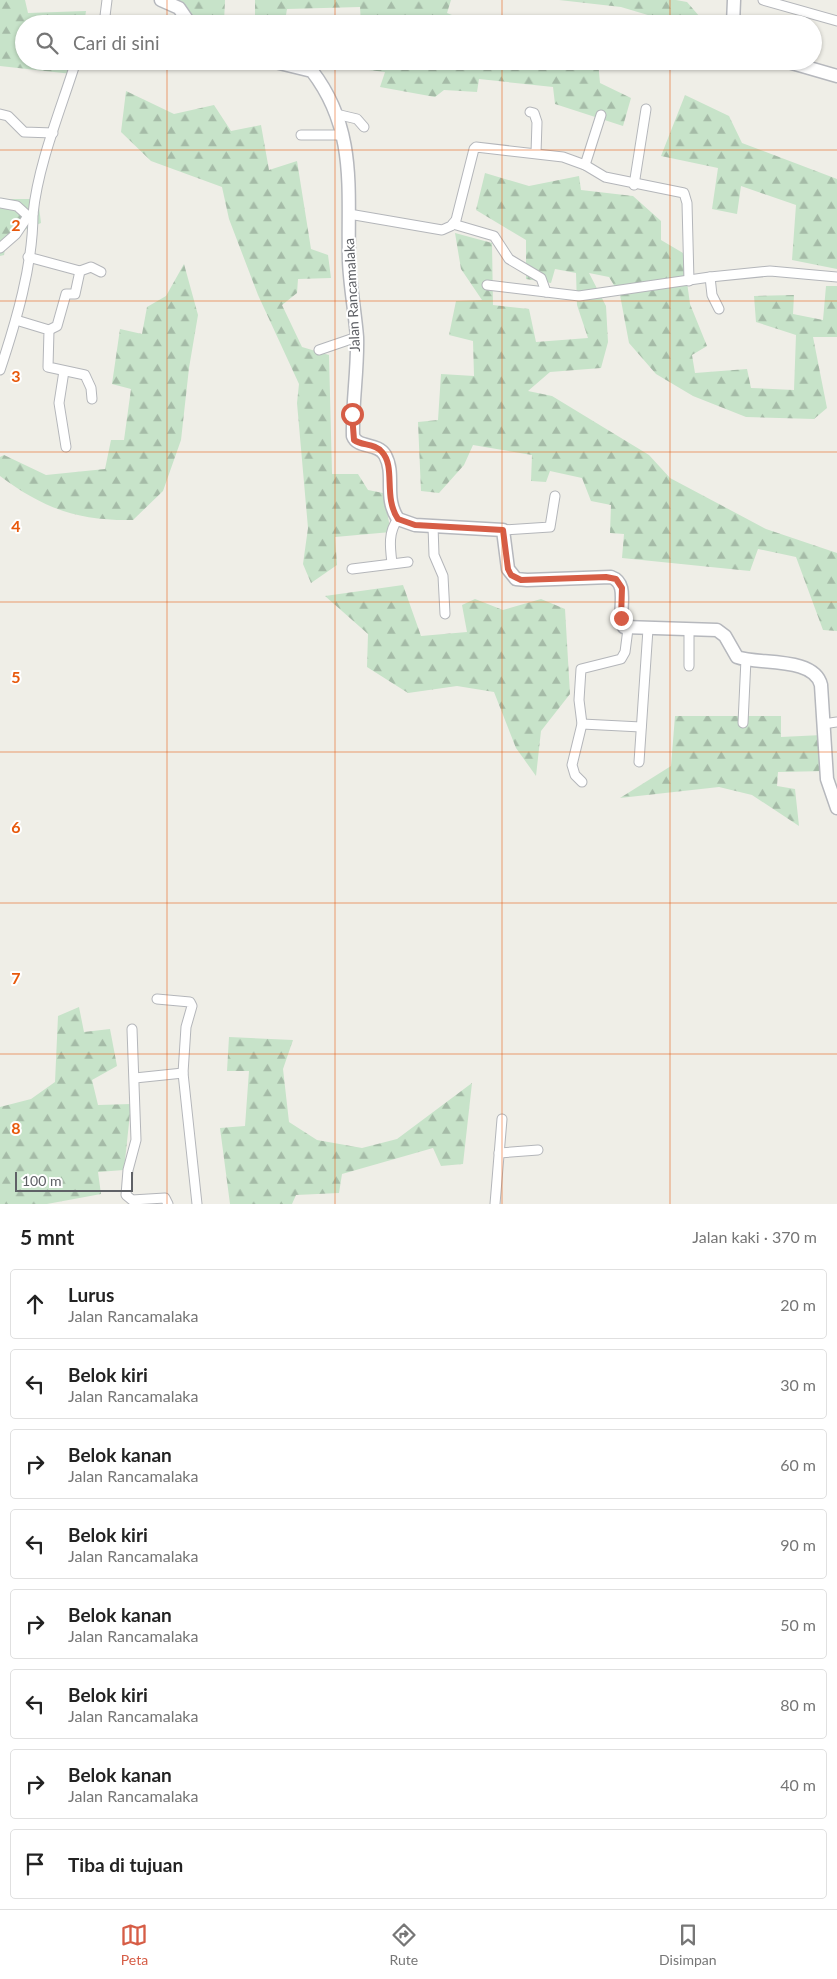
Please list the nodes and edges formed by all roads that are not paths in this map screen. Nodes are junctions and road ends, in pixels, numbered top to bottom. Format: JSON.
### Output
{"nodes":[{"id":1,"x":107,"y":0,"type":"edge"},
{"id":2,"x":161,"y":0,"type":"edge"},
{"id":3,"x":734,"y":0,"type":"edge"},
{"id":4,"x":762,"y":0,"type":"edge"},
{"id":5,"x":105,"y":15,"type":"edge"},
{"id":6,"x":184,"y":15,"type":"edge"},
{"id":7,"x":733,"y":15,"type":"edge"},
{"id":8,"x":816,"y":15,"type":"edge"},
{"id":9,"x":822,"y":17,"type":"edge"},
{"id":10,"x":837,"y":21,"type":"edge"},
{"id":11,"x":73,"y":70,"type":"edge"},
{"id":12,"x":315,"y":70,"type":"edge"},
{"id":13,"x":816,"y":70,"type":"edge"},
{"id":14,"x":837,"y":76,"type":"edge"},
{"id":15,"x":646,"y":109,"type":"dead end"},
{"id":16,"x":530,"y":112,"type":"dead end"},
{"id":17,"x":0,"y":114,"type":"edge"},
{"id":18,"x":336,"y":114,"type":"junction"},
{"id":19,"x":601,"y":115,"type":"dead end"},
{"id":20,"x":364,"y":127,"type":"dead end"},
{"id":21,"x":53,"y":133,"type":"junction"},
{"id":22,"x":301,"y":135,"type":"dead end"},
{"id":23,"x":343,"y":135,"type":"junction"},
{"id":24,"x":536,"y":154,"type":"junction"},
{"id":25,"x":585,"y":165,"type":"junction"},
{"id":26,"x":634,"y":185,"type":"junction"},
{"id":27,"x":0,"y":204,"type":"edge"},
{"id":28,"x":350,"y":214,"type":"junction"},
{"id":29,"x":30,"y":215,"type":"junction"},
{"id":30,"x":453,"y":224,"type":"junction"},
{"id":31,"x":0,"y":248,"type":"edge"},
{"id":32,"x":28,"y":257,"type":"junction"},
{"id":33,"x":80,"y":271,"type":"junction"},
{"id":34,"x":101,"y":272,"type":"dead end"},
{"id":35,"x":710,"y":277,"type":"junction"},
{"id":36,"x":837,"y":277,"type":"edge"},
{"id":37,"x":689,"y":281,"type":"junction"},
{"id":38,"x":487,"y":284,"type":"dead end"},
{"id":39,"x":546,"y":292,"type":"junction"},
{"id":40,"x":719,"y":309,"type":"dead end"},
{"id":41,"x":16,"y":320,"type":"junction"},
{"id":42,"x":49,"y":330,"type":"junction"},
{"id":43,"x":356,"y":337,"type":"junction"},
{"id":44,"x":319,"y":350,"type":"dead end"},
{"id":45,"x":0,"y":370,"type":"edge"},
{"id":46,"x":64,"y":371,"type":"junction"},
{"id":47,"x":92,"y":399,"type":"dead end"},
{"id":48,"x":66,"y":447,"type":"dead end"},
{"id":49,"x":555,"y":496,"type":"dead end"},
{"id":50,"x":398,"y":519,"type":"junction"},
{"id":51,"x":433,"y":526,"type":"junction"},
{"id":52,"x":503,"y":530,"type":"junction"},
{"id":53,"x":408,"y":562,"type":"dead end"},
{"id":54,"x":392,"y":563,"type":"junction"},
{"id":55,"x":352,"y":569,"type":"dead end"},
{"id":56,"x":445,"y":614,"type":"dead end"},
{"id":57,"x":628,"y":629,"type":"junction"},
{"id":58,"x":648,"y":629,"type":"junction"},
{"id":59,"x":689,"y":629,"type":"junction"},
{"id":60,"x":746,"y":660,"type":"junction"},
{"id":61,"x":688,"y":666,"type":"dead end"},
{"id":62,"x":837,"y":722,"type":"edge"},
{"id":63,"x":743,"y":723,"type":"dead end"},
{"id":64,"x":582,"y":724,"type":"junction"},
{"id":65,"x":823,"y":724,"type":"junction"},
{"id":66,"x":641,"y":727,"type":"junction"},
{"id":67,"x":639,"y":762,"type":"dead end"},
{"id":68,"x":582,"y":782,"type":"dead end"},
{"id":69,"x":837,"y":808,"type":"edge"},
{"id":70,"x":156,"y":999,"type":"dead end"},
{"id":71,"x":132,"y":1029,"type":"dead end"},
{"id":72,"x":183,"y":1073,"type":"junction"},
{"id":73,"x":135,"y":1078,"type":"junction"},
{"id":74,"x":502,"y":1120,"type":"dead end"},
{"id":75,"x":538,"y":1150,"type":"dead end"},
{"id":76,"x":499,"y":1153,"type":"junction"},
{"id":77,"x":168,"y":1204,"type":"edge"},
{"id":78,"x":197,"y":1204,"type":"edge"},
{"id":79,"x":495,"y":1204,"type":"edge"}],
"edges":[{"from":1,"to":5,"type":"street"},
{"from":2,"to":6,"type":"street"},
{"from":3,"to":7,"type":"street"},
{"from":4,"to":8,"type":"street"},
{"from":9,"to":10,"type":"street"},
{"from":11,"to":21,"type":"street"},
{"from":12,"to":18,"type":"street","name":"Jalan Rancamalaka"},
{"from":13,"to":14,"type":"street"},
{"from":15,"to":26,"type":"street"},
{"from":16,"to":24,"type":"street"},
{"from":17,"to":21,"type":"street"},
{"from":18,"to":20,"type":"street"},
{"from":18,"to":23,"type":"street","name":"Jalan Rancamalaka"},
{"from":19,"to":25,"type":"street"},
{"from":21,"to":29,"type":"street"},
{"from":22,"to":23,"type":"street"},
{"from":23,"to":28,"type":"street","name":"Jalan Rancamalaka"},
{"from":24,"to":25,"type":"street"},
{"from":24,"to":30,"type":"street"},
{"from":25,"to":26,"type":"street"},
{"from":26,"to":37,"type":"street"},
{"from":27,"to":29,"type":"street"},
{"from":28,"to":30,"type":"street"},
{"from":28,"to":43,"type":"street","name":"Jalan Rancamalaka"},
{"from":29,"to":31,"type":"street"},
{"from":29,"to":32,"type":"street"},
{"from":30,"to":39,"type":"street"},
{"from":32,"to":33,"type":"street"},
{"from":32,"to":41,"type":"street"},
{"from":33,"to":34,"type":"street"},
{"from":33,"to":42,"type":"street"},
{"from":35,"to":36,"type":"street"},
{"from":35,"to":37,"type":"street"},
{"from":35,"to":40,"type":"street"},
{"from":37,"to":39,"type":"street"},
{"from":38,"to":39,"type":"street"},
{"from":41,"to":42,"type":"street"},
{"from":41,"to":45,"type":"street"},
{"from":42,"to":46,"type":"street"},
{"from":43,"to":44,"type":"street"},
{"from":43,"to":50,"type":"street","name":"Jalan Rancamalaka"},
{"from":46,"to":47,"type":"street"},
{"from":46,"to":48,"type":"street"},
{"from":49,"to":52,"type":"street"},
{"from":50,"to":51,"type":"street"},
{"from":50,"to":54,"type":"street"},
{"from":51,"to":52,"type":"street"},
{"from":51,"to":56,"type":"street"},
{"from":52,"to":57,"type":"street"},
{"from":53,"to":54,"type":"street"},
{"from":54,"to":55,"type":"street"},
{"from":57,"to":58,"type":"street"},
{"from":57,"to":64,"type":"street"},
{"from":58,"to":59,"type":"street"},
{"from":58,"to":66,"type":"street"},
{"from":59,"to":60,"type":"street"},
{"from":59,"to":61,"type":"street"},
{"from":60,"to":63,"type":"street"},
{"from":60,"to":65,"type":"street"},
{"from":62,"to":65,"type":"street"},
{"from":64,"to":66,"type":"street"},
{"from":64,"to":68,"type":"street"},
{"from":65,"to":69,"type":"street"},
{"from":66,"to":67,"type":"street"},
{"from":70,"to":72,"type":"street"},
{"from":71,"to":73,"type":"street"},
{"from":72,"to":73,"type":"street"},
{"from":72,"to":78,"type":"street"},
{"from":73,"to":77,"type":"street"},
{"from":74,"to":76,"type":"street"},
{"from":75,"to":76,"type":"street"},
{"from":76,"to":79,"type":"street"}]}
